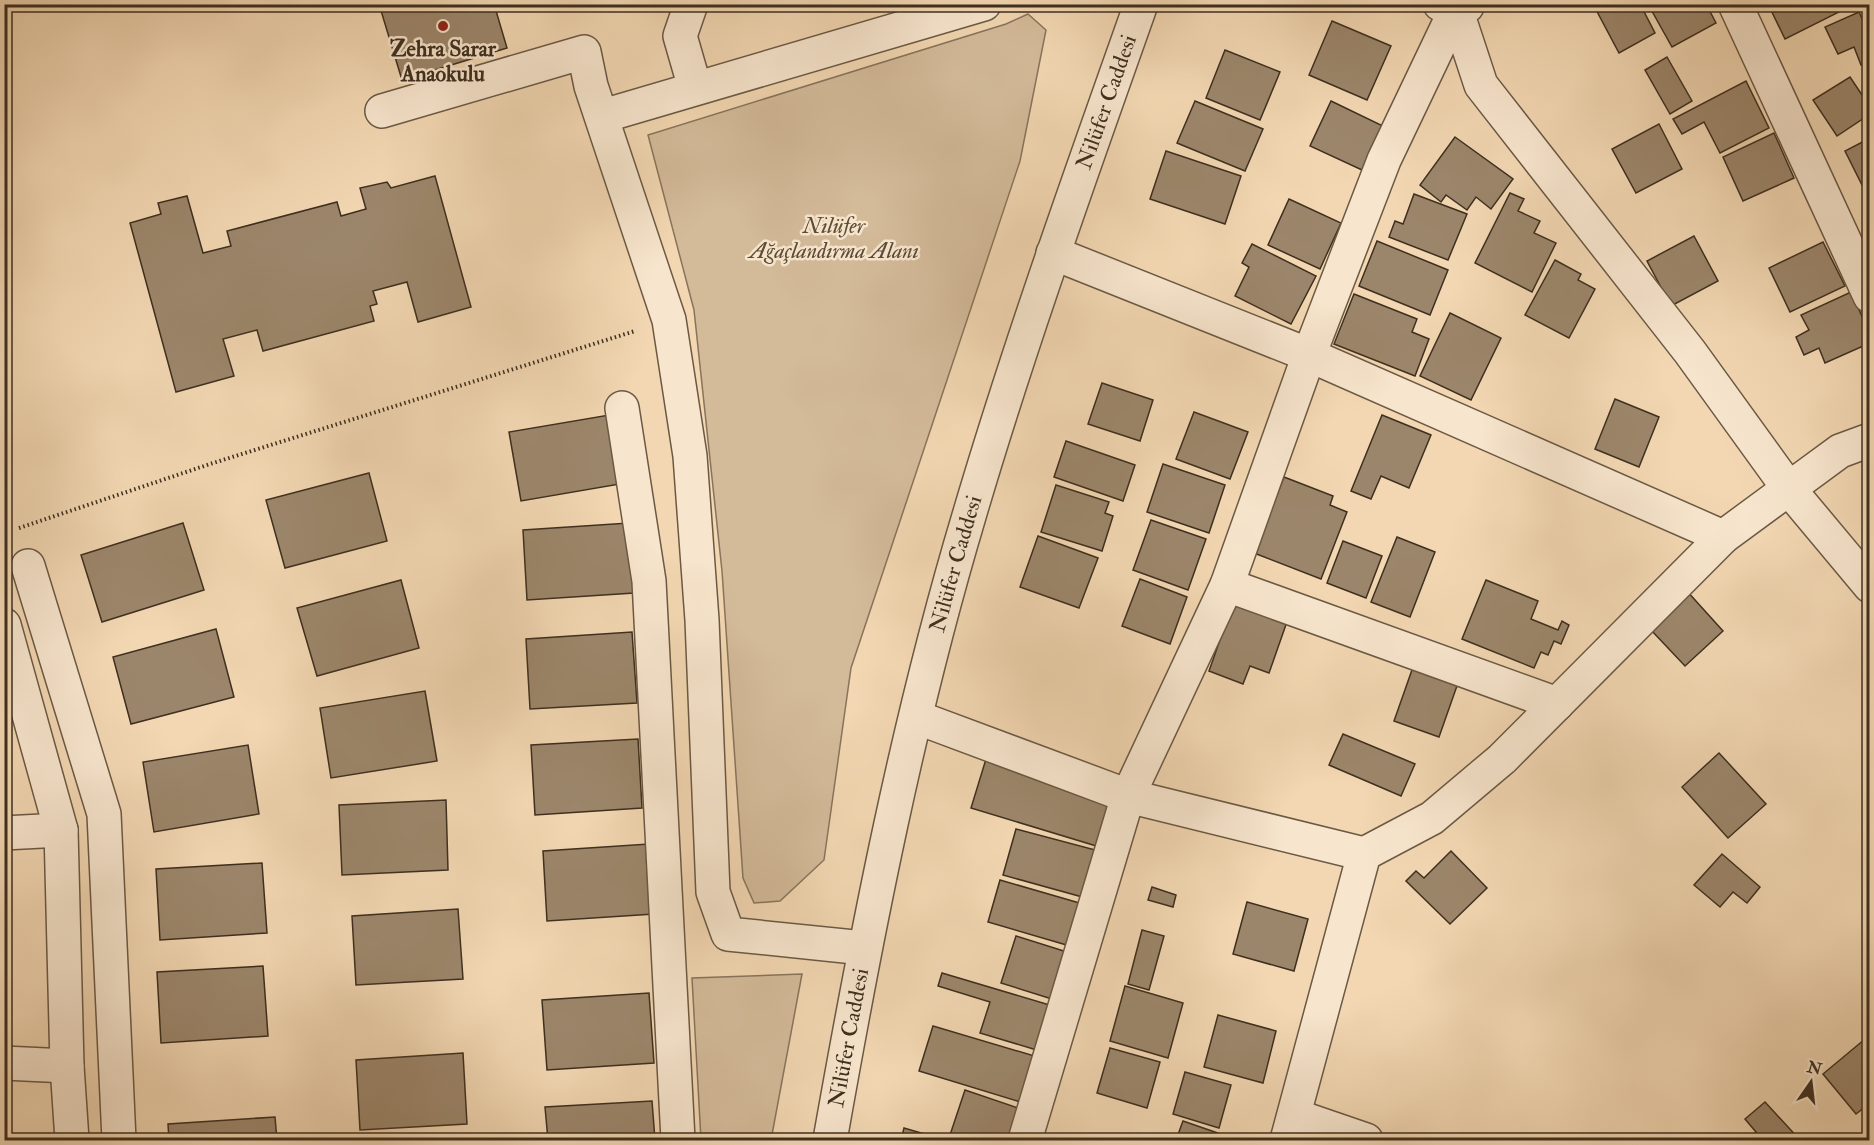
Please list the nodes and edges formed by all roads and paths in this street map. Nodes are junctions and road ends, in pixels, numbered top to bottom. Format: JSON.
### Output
{"nodes":[{"id":1,"x":691,"y":4,"type":"edge"},
{"id":2,"x":984,"y":4,"type":"edge"},
{"id":3,"x":1141,"y":4,"type":"edge"},
{"id":4,"x":1735,"y":4,"type":"edge"},
{"id":5,"x":1456,"y":6,"type":"edge"},
{"id":6,"x":695,"y":88,"type":"junction"},
{"id":7,"x":382,"y":111,"type":"dead end"},
{"id":8,"x":603,"y":116,"type":"junction"},
{"id":9,"x":1053,"y":253,"type":"junction"},
{"id":10,"x":1869,"y":296,"type":"edge"},
{"id":11,"x":669,"y":320,"type":"junction"},
{"id":12,"x":1309,"y":355,"type":"junction"},
{"id":13,"x":622,"y":408,"type":"dead end"},
{"id":14,"x":1869,"y":440,"type":"edge"},
{"id":15,"x":1789,"y":489,"type":"junction"},
{"id":16,"x":15,"y":529,"type":"dead end"},
{"id":17,"x":1724,"y":537,"type":"junction"},
{"id":18,"x":28,"y":566,"type":"dead end"},
{"id":19,"x":1227,"y":585,"type":"junction"},
{"id":20,"x":1869,"y":586,"type":"edge"},
{"id":21,"x":4,"y":626,"type":"edge"},
{"id":22,"x":1557,"y":704,"type":"junction"},
{"id":23,"x":916,"y":717,"type":"junction"},
{"id":24,"x":1128,"y":796,"type":"junction"},
{"id":25,"x":61,"y":830,"type":"junction"},
{"id":26,"x":4,"y":833,"type":"edge"},
{"id":27,"x":1364,"y":854,"type":"junction"},
{"id":28,"x":864,"y":948,"type":"junction"},
{"id":29,"x":4,"y":1063,"type":"edge"},
{"id":30,"x":67,"y":1066,"type":"junction"},
{"id":31,"x":1292,"y":1128,"type":"edge"},
{"id":32,"x":72,"y":1140,"type":"edge"},
{"id":33,"x":119,"y":1140,"type":"edge"},
{"id":34,"x":678,"y":1140,"type":"edge"},
{"id":35,"x":830,"y":1140,"type":"edge"},
{"id":36,"x":1025,"y":1140,"type":"edge"},
{"id":37,"x":1366,"y":1140,"type":"edge"}],
"edges":[{"from":1,"to":6,"type":"street"},
{"from":2,"to":6,"type":"street"},
{"from":3,"to":9,"type":"street","name":"Nilüfer Caddesi"},
{"from":4,"to":10,"type":"street"},
{"from":5,"to":12,"type":"street"},
{"from":5,"to":15,"type":"street"},
{"from":6,"to":8,"type":"street"},
{"from":7,"to":8,"type":"street"},
{"from":8,"to":11,"type":"street"},
{"from":9,"to":12,"type":"street"},
{"from":9,"to":23,"type":"street","name":"Nilüfer Caddesi"},
{"from":11,"to":16,"type":"path"},
{"from":11,"to":28,"type":"street"},
{"from":12,"to":17,"type":"street"},
{"from":12,"to":19,"type":"street"},
{"from":13,"to":34,"type":"street"},
{"from":14,"to":15,"type":"street"},
{"from":15,"to":17,"type":"street"},
{"from":15,"to":20,"type":"street"},
{"from":17,"to":22,"type":"street"},
{"from":18,"to":33,"type":"street"},
{"from":19,"to":22,"type":"street"},
{"from":19,"to":24,"type":"street"},
{"from":21,"to":25,"type":"street"},
{"from":22,"to":27,"type":"street"},
{"from":23,"to":24,"type":"street"},
{"from":23,"to":28,"type":"street","name":"Nilüfer Caddesi"},
{"from":24,"to":27,"type":"street"},
{"from":24,"to":36,"type":"street"},
{"from":25,"to":26,"type":"street"},
{"from":25,"to":30,"type":"street"},
{"from":27,"to":31,"type":"street"},
{"from":28,"to":35,"type":"street","name":"Nilüfer Caddesi"},
{"from":29,"to":30,"type":"street"},
{"from":30,"to":32,"type":"street"},
{"from":31,"to":37,"type":"street"}]}
